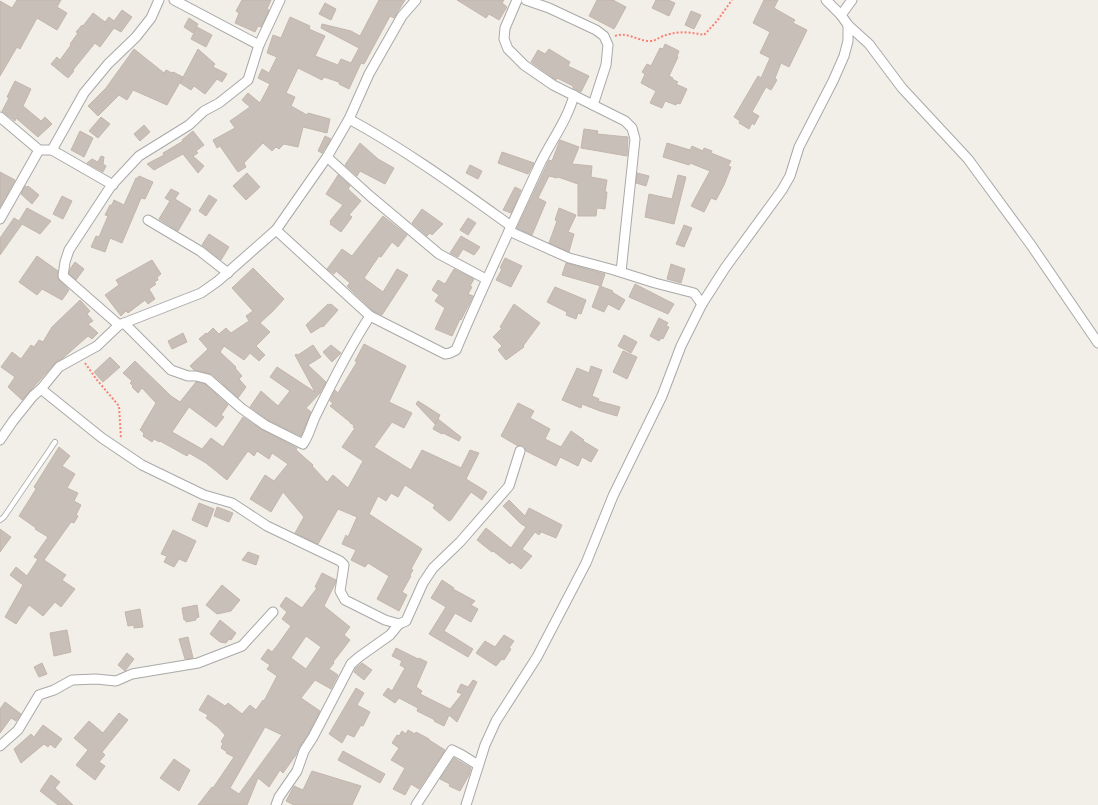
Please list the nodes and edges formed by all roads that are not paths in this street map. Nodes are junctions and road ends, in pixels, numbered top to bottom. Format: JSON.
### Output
{"nodes":[{"id":1,"x":159,"y":0,"type":"edge"},
{"id":2,"x":174,"y":0,"type":"edge"},
{"id":3,"x":280,"y":0,"type":"edge"},
{"id":4,"x":416,"y":0,"type":"edge"},
{"id":5,"x":516,"y":0,"type":"edge"},
{"id":6,"x":526,"y":0,"type":"edge"},
{"id":7,"x":826,"y":0,"type":"edge"},
{"id":8,"x":852,"y":0,"type":"edge"},
{"id":9,"x":841,"y":15,"type":"junction"},
{"id":10,"x":848,"y":25,"type":"junction"},
{"id":11,"x":259,"y":45,"type":"junction"},
{"id":12,"x":574,"y":95,"type":"junction"},
{"id":13,"x":593,"y":105,"type":"junction"},
{"id":14,"x":0,"y":117,"type":"edge"},
{"id":15,"x":349,"y":119,"type":"junction"},
{"id":16,"x":39,"y":150,"type":"junction"},
{"id":17,"x":52,"y":150,"type":"junction"},
{"id":18,"x":327,"y":157,"type":"junction"},
{"id":19,"x":113,"y":185,"type":"junction"},
{"id":20,"x":0,"y":219,"type":"edge"},
{"id":21,"x":148,"y":220,"type":"dead end"},
{"id":22,"x":510,"y":228,"type":"junction"},
{"id":23,"x":276,"y":230,"type":"junction"},
{"id":24,"x":621,"y":272,"type":"junction"},
{"id":25,"x":228,"y":273,"type":"junction"},
{"id":26,"x":486,"y":279,"type":"junction"},
{"id":27,"x":702,"y":304,"type":"junction"},
{"id":28,"x":370,"y":316,"type":"junction"},
{"id":29,"x":122,"y":324,"type":"junction"},
{"id":30,"x":1098,"y":343,"type":"edge"},
{"id":31,"x":41,"y":389,"type":"junction"},
{"id":32,"x":0,"y":440,"type":"edge"},
{"id":33,"x":55,"y":442,"type":"dead end"},
{"id":34,"x":520,"y":451,"type":"dead end"},
{"id":35,"x":0,"y":520,"type":"edge"},
{"id":36,"x":273,"y":612,"type":"dead end"},
{"id":37,"x":399,"y":624,"type":"junction"},
{"id":38,"x":0,"y":746,"type":"edge"},
{"id":39,"x":478,"y":765,"type":"junction"},
{"id":40,"x":276,"y":805,"type":"edge"},
{"id":41,"x":416,"y":805,"type":"edge"},
{"id":42,"x":466,"y":805,"type":"edge"}],
"edges":[{"from":1,"to":17,"type":"street"},
{"from":2,"to":11,"type":"street"},
{"from":3,"to":11,"type":"street"},
{"from":4,"to":15,"type":"street"},
{"from":5,"to":12,"type":"street"},
{"from":6,"to":13,"type":"street"},
{"from":7,"to":9,"type":"street"},
{"from":8,"to":9,"type":"street"},
{"from":9,"to":10,"type":"street"},
{"from":10,"to":27,"type":"street"},
{"from":10,"to":30,"type":"street"},
{"from":11,"to":19,"type":"street"},
{"from":12,"to":13,"type":"street"},
{"from":12,"to":22,"type":"street"},
{"from":13,"to":24,"type":"street"},
{"from":14,"to":16,"type":"street"},
{"from":15,"to":18,"type":"street"},
{"from":15,"to":22,"type":"street"},
{"from":16,"to":17,"type":"street"},
{"from":16,"to":20,"type":"street"},
{"from":17,"to":19,"type":"street"},
{"from":18,"to":23,"type":"street"},
{"from":18,"to":26,"type":"street"},
{"from":19,"to":29,"type":"street"},
{"from":21,"to":25,"type":"street"},
{"from":22,"to":24,"type":"street"},
{"from":22,"to":26,"type":"street"},
{"from":23,"to":25,"type":"street"},
{"from":23,"to":28,"type":"street"},
{"from":24,"to":27,"type":"street"},
{"from":25,"to":29,"type":"street"},
{"from":26,"to":28,"type":"street"},
{"from":27,"to":39,"type":"street"},
{"from":28,"to":29,"type":"street"},
{"from":29,"to":31,"type":"street"},
{"from":31,"to":32,"type":"street"},
{"from":31,"to":37,"type":"street"},
{"from":33,"to":35,"type":"lane"},
{"from":34,"to":37,"type":"street"},
{"from":36,"to":38,"type":"street"},
{"from":37,"to":40,"type":"street"},
{"from":39,"to":41,"type":"street"},
{"from":39,"to":42,"type":"street"}]}
